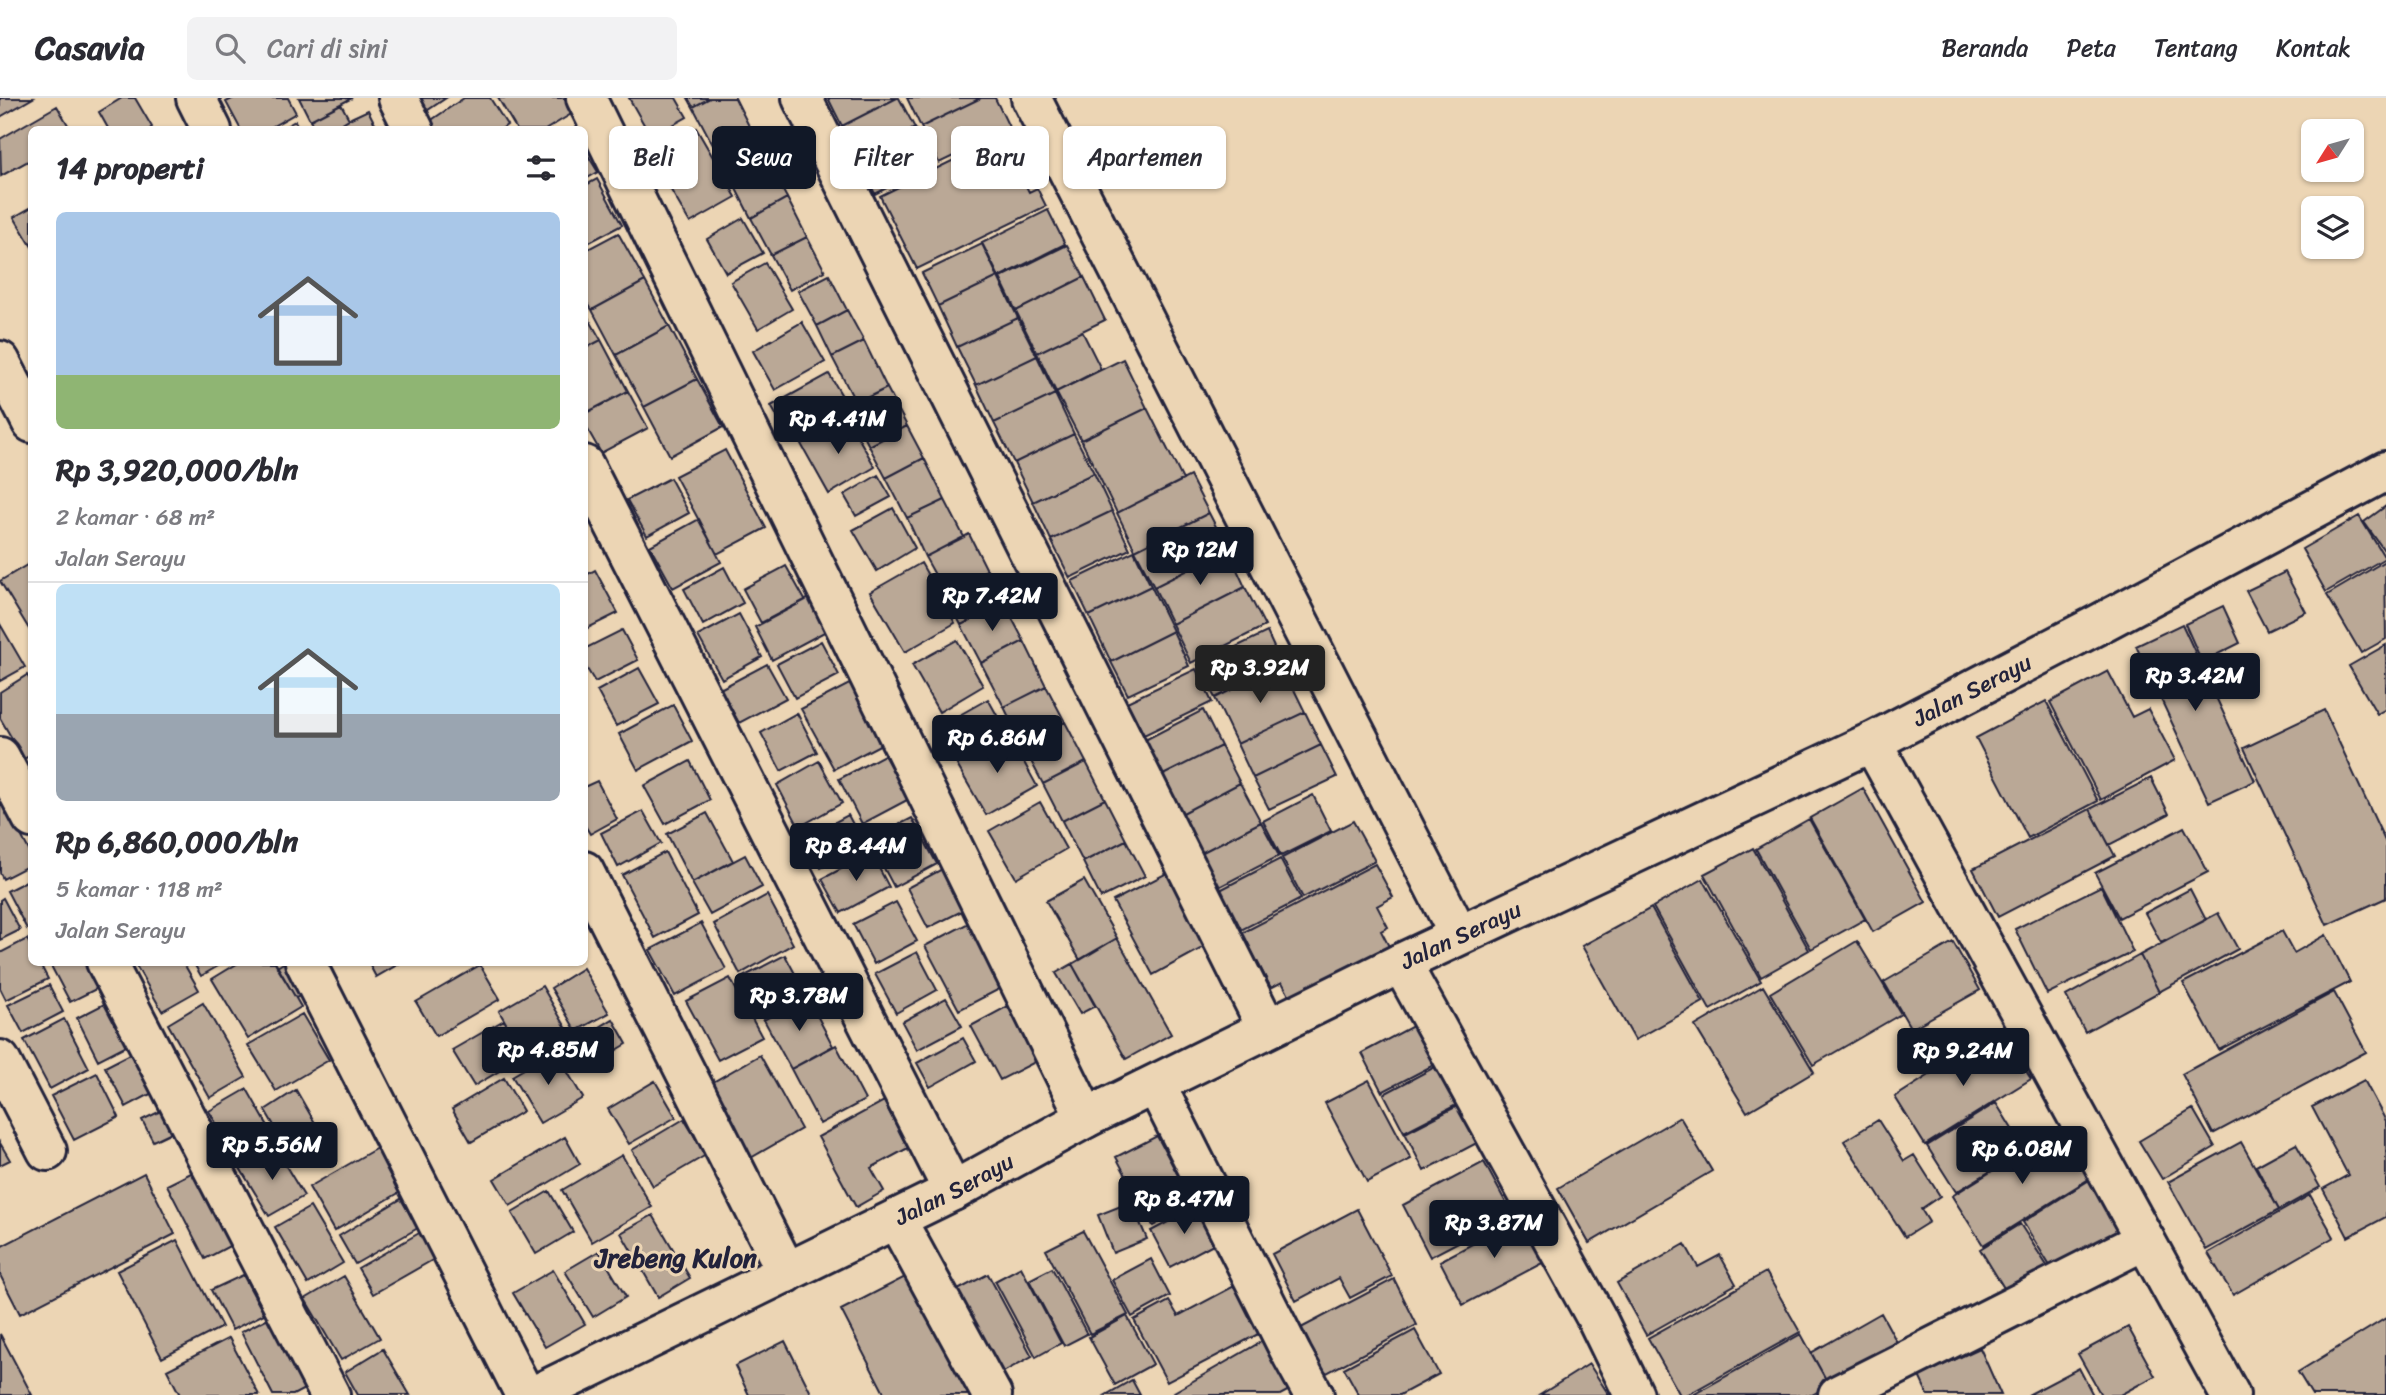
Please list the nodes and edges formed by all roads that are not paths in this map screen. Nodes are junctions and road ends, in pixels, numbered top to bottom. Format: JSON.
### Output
{"nodes":[{"id":1,"x":197,"y":98,"type":"edge"},
{"id":2,"x":398,"y":98,"type":"edge"},
{"id":3,"x":586,"y":98,"type":"edge"},
{"id":4,"x":802,"y":98,"type":"edge"},
{"id":5,"x":1031,"y":98,"type":"edge"},
{"id":6,"x":210,"y":126,"type":"edge"},
{"id":7,"x":412,"y":126,"type":"edge"},
{"id":8,"x":0,"y":360,"type":"edge"},
{"id":9,"x":28,"y":415,"type":"edge"},
{"id":10,"x":2386,"y":471,"type":"edge"},
{"id":11,"x":588,"y":473,"type":"edge"},
{"id":12,"x":1872,"y":742,"type":"junction"},
{"id":13,"x":0,"y":757,"type":"edge"},
{"id":14,"x":28,"y":810,"type":"edge"},
{"id":15,"x":588,"y":879,"type":"edge"},
{"id":16,"x":1459,"y":935,"type":"junction"},
{"id":17,"x":1401,"y":963,"type":"junction"},
{"id":18,"x":108,"y":966,"type":"edge"},
{"id":19,"x":308,"y":966,"type":"edge"},
{"id":20,"x":1267,"y":1028,"type":"junction"},
{"id":21,"x":0,"y":1060,"type":"edge"},
{"id":22,"x":1156,"y":1085,"type":"junction"},
{"id":23,"x":1086,"y":1118,"type":"junction"},
{"id":24,"x":47,"y":1151,"type":"dead end"},
{"id":25,"x":953,"y":1191,"type":"junction"},
{"id":26,"x":896,"y":1219,"type":"junction"},
{"id":27,"x":2145,"y":1240,"type":"junction"},
{"id":28,"x":787,"y":1273,"type":"junction"},
{"id":29,"x":330,"y":1395,"type":"edge"},
{"id":30,"x":525,"y":1395,"type":"edge"},
{"id":31,"x":535,"y":1395,"type":"edge"},
{"id":32,"x":992,"y":1395,"type":"edge"},
{"id":33,"x":1314,"y":1395,"type":"edge"},
{"id":34,"x":1634,"y":1395,"type":"edge"},
{"id":35,"x":1838,"y":1395,"type":"edge"},
{"id":36,"x":2231,"y":1395,"type":"edge"}],
"edges":[{"from":1,"to":6,"type":"street"},
{"from":2,"to":7,"type":"street"},
{"from":3,"to":23,"type":"street"},
{"from":4,"to":20,"type":"street"},
{"from":5,"to":16,"type":"street"},
{"from":8,"to":9,"type":"street"},
{"from":10,"to":12,"type":"street","name":"Jalan Serayu"},
{"from":11,"to":25,"type":"street"},
{"from":12,"to":16,"type":"street","name":"Jalan Serayu"},
{"from":12,"to":27,"type":"street"},
{"from":13,"to":14,"type":"street"},
{"from":15,"to":28,"type":"street"},
{"from":16,"to":17,"type":"street","name":"Jalan Serayu"},
{"from":17,"to":20,"type":"street","name":"Jalan Serayu"},
{"from":17,"to":34,"type":"street"},
{"from":18,"to":29,"type":"street"},
{"from":19,"to":30,"type":"street"},
{"from":20,"to":22,"type":"street","name":"Jalan Serayu"},
{"from":21,"to":24,"type":"street"},
{"from":22,"to":23,"type":"street","name":"Jalan Serayu"},
{"from":22,"to":33,"type":"street"},
{"from":23,"to":25,"type":"street","name":"Jalan Serayu"},
{"from":25,"to":26,"type":"street","name":"Jalan Serayu"},
{"from":26,"to":28,"type":"street","name":"Jalan Serayu"},
{"from":26,"to":32,"type":"street"},
{"from":27,"to":35,"type":"street"},
{"from":27,"to":36,"type":"street"},
{"from":28,"to":31,"type":"street","name":"Jalan Serayu"}]}
